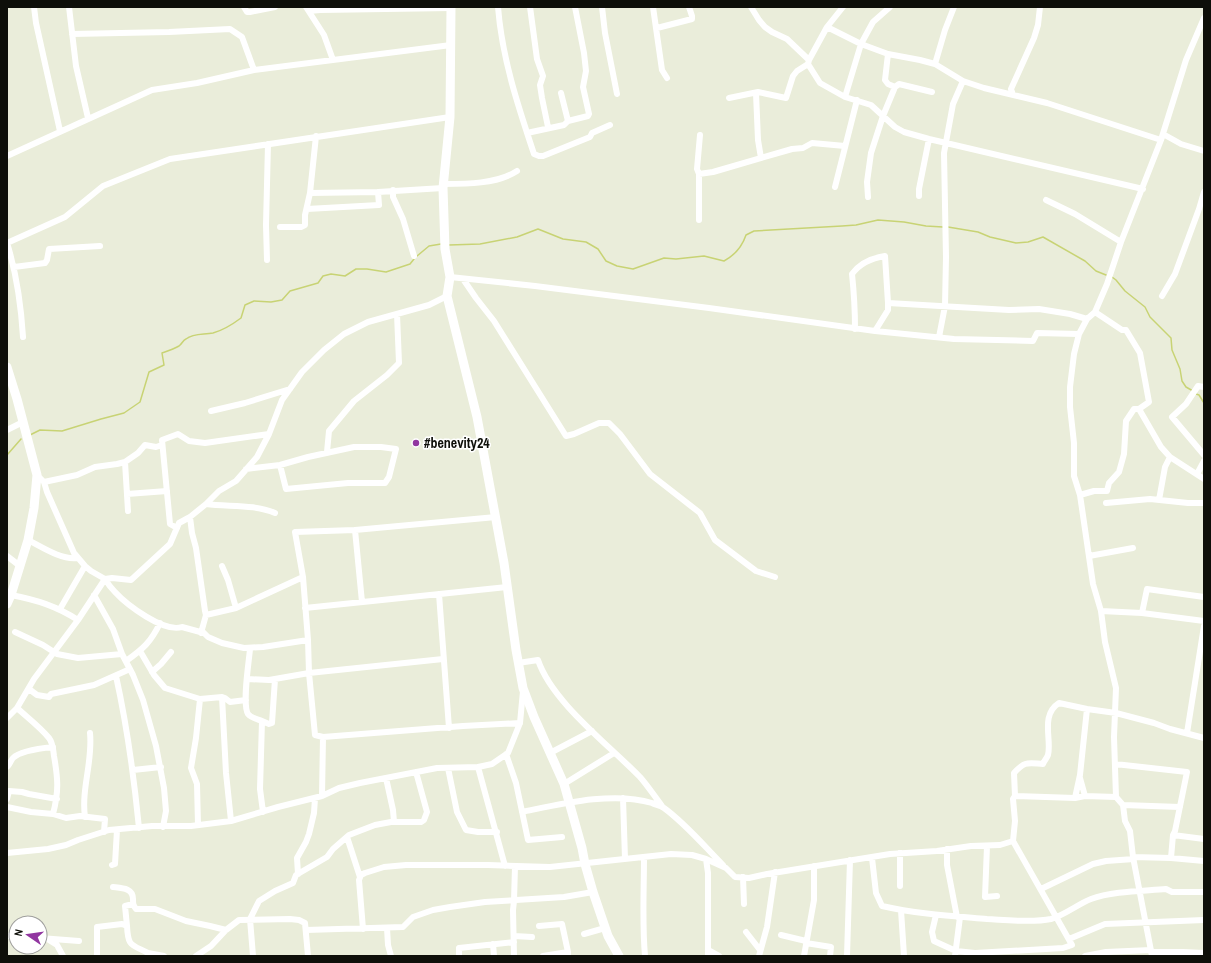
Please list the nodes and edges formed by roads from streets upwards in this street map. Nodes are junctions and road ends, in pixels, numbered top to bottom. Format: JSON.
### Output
{"nodes":[{"id":1,"x":34,"y":7,"type":"edge"},
{"id":2,"x":69,"y":7,"type":"edge"},
{"id":3,"x":244,"y":7,"type":"edge"},
{"id":4,"x":276,"y":7,"type":"edge"},
{"id":5,"x":498,"y":7,"type":"edge"},
{"id":6,"x":530,"y":7,"type":"edge"},
{"id":7,"x":576,"y":7,"type":"edge"},
{"id":8,"x":602,"y":7,"type":"edge"},
{"id":9,"x":653,"y":7,"type":"edge"},
{"id":10,"x":689,"y":7,"type":"edge"},
{"id":11,"x":751,"y":7,"type":"edge"},
{"id":12,"x":842,"y":7,"type":"edge"},
{"id":13,"x":890,"y":7,"type":"edge"},
{"id":14,"x":954,"y":7,"type":"edge"},
{"id":15,"x":1040,"y":7,"type":"edge"},
{"id":16,"x":367,"y":8,"type":"edge"},
{"id":17,"x":451,"y":8,"type":"edge"},
{"id":18,"x":308,"y":9,"type":"edge"},
{"id":19,"x":1204,"y":18,"type":"edge"},
{"id":20,"x":827,"y":27,"type":"junction"},
{"id":21,"x":657,"y":28,"type":"junction"},
{"id":22,"x":72,"y":34,"type":"junction"},
{"id":23,"x":861,"y":44,"type":"junction"},
{"id":24,"x":451,"y":45,"type":"junction"},
{"id":25,"x":888,"y":54,"type":"junction"},
{"id":26,"x":333,"y":60,"type":"junction"},
{"id":27,"x":809,"y":62,"type":"junction"},
{"id":28,"x":935,"y":64,"type":"junction"},
{"id":29,"x":254,"y":70,"type":"junction"},
{"id":30,"x":667,"y":78,"type":"dead end"},
{"id":31,"x":963,"y":81,"type":"junction"},
{"id":32,"x":895,"y":87,"type":"junction"},
{"id":33,"x":932,"y":92,"type":"dead end"},
{"id":34,"x":1012,"y":92,"type":"junction"},
{"id":35,"x":561,"y":93,"type":"dead end"},
{"id":36,"x":756,"y":93,"type":"junction"},
{"id":37,"x":617,"y":94,"type":"dead end"},
{"id":38,"x":845,"y":97,"type":"junction"},
{"id":39,"x":729,"y":98,"type":"dead end"},
{"id":40,"x":857,"y":100,"type":"junction"},
{"id":41,"x":883,"y":116,"type":"junction"},
{"id":42,"x":450,"y":117,"type":"junction"},
{"id":43,"x":88,"y":118,"type":"junction"},
{"id":44,"x":568,"y":121,"type":"junction"},
{"id":45,"x":610,"y":125,"type":"dead end"},
{"id":46,"x":548,"y":127,"type":"junction"},
{"id":47,"x":60,"y":131,"type":"junction"},
{"id":48,"x":527,"y":133,"type":"junction"},
{"id":49,"x":700,"y":135,"type":"dead end"},
{"id":50,"x":316,"y":136,"type":"junction"},
{"id":51,"x":1162,"y":137,"type":"junction"},
{"id":52,"x":929,"y":139,"type":"junction"},
{"id":53,"x":945,"y":142,"type":"junction"},
{"id":54,"x":268,"y":144,"type":"junction"},
{"id":55,"x":845,"y":146,"type":"junction"},
{"id":56,"x":1204,"y":151,"type":"edge"},
{"id":57,"x":7,"y":156,"type":"edge"},
{"id":58,"x":761,"y":158,"type":"junction"},
{"id":59,"x":517,"y":171,"type":"dead end"},
{"id":60,"x":699,"y":174,"type":"junction"},
{"id":61,"x":443,"y":186,"type":"junction"},
{"id":62,"x":835,"y":187,"type":"dead end"},
{"id":63,"x":1142,"y":189,"type":"junction"},
{"id":64,"x":393,"y":190,"type":"junction"},
{"id":65,"x":378,"y":192,"type":"junction"},
{"id":66,"x":1204,"y":192,"type":"edge"},
{"id":67,"x":310,"y":193,"type":"junction"},
{"id":68,"x":919,"y":196,"type":"dead end"},
{"id":69,"x":868,"y":198,"type":"dead end"},
{"id":70,"x":1046,"y":200,"type":"dead end"},
{"id":71,"x":307,"y":209,"type":"junction"},
{"id":72,"x":1202,"y":210,"type":"edge"},
{"id":73,"x":699,"y":220,"type":"dead end"},
{"id":74,"x":280,"y":226,"type":"dead end"},
{"id":75,"x":1121,"y":242,"type":"junction"},
{"id":76,"x":7,"y":243,"type":"edge"},
{"id":77,"x":100,"y":246,"type":"dead end"},
{"id":78,"x":414,"y":256,"type":"dead end"},
{"id":79,"x":267,"y":260,"type":"dead end"},
{"id":80,"x":14,"y":267,"type":"junction"},
{"id":81,"x":450,"y":277,"type":"junction"},
{"id":82,"x":463,"y":279,"type":"junction"},
{"id":83,"x":447,"y":296,"type":"junction"},
{"id":84,"x":1162,"y":296,"type":"dead end"},
{"id":85,"x":888,"y":303,"type":"junction"},
{"id":86,"x":945,"y":306,"type":"junction"},
{"id":87,"x":1095,"y":312,"type":"junction"},
{"id":88,"x":397,"y":314,"type":"junction"},
{"id":89,"x":1087,"y":319,"type":"junction"},
{"id":90,"x":855,"y":329,"type":"junction"},
{"id":91,"x":875,"y":331,"type":"junction"},
{"id":92,"x":1079,"y":334,"type":"junction"},
{"id":93,"x":23,"y":337,"type":"dead end"},
{"id":94,"x":938,"y":337,"type":"junction"},
{"id":95,"x":7,"y":367,"type":"edge"},
{"id":96,"x":1204,"y":388,"type":"edge"},
{"id":97,"x":290,"y":389,"type":"junction"},
{"id":98,"x":11,"y":390,"type":"edge"},
{"id":99,"x":1139,"y":409,"type":"junction"},
{"id":100,"x":211,"y":411,"type":"dead end"},
{"id":101,"x":23,"y":422,"type":"junction"},
{"id":102,"x":7,"y":430,"type":"edge"},
{"id":103,"x":269,"y":434,"type":"junction"},
{"id":104,"x":162,"y":445,"type":"junction"},
{"id":105,"x":327,"y":452,"type":"junction"},
{"id":106,"x":1204,"y":455,"type":"edge"},
{"id":107,"x":1170,"y":457,"type":"junction"},
{"id":108,"x":1204,"y":461,"type":"edge"},
{"id":109,"x":125,"y":462,"type":"junction"},
{"id":110,"x":280,"y":465,"type":"junction"},
{"id":111,"x":246,"y":469,"type":"junction"},
{"id":112,"x":1197,"y":474,"type":"junction"},
{"id":113,"x":37,"y":475,"type":"junction"},
{"id":114,"x":1204,"y":479,"type":"edge"},
{"id":115,"x":44,"y":482,"type":"junction"},
{"id":116,"x":167,"y":491,"type":"junction"},
{"id":117,"x":127,"y":494,"type":"junction"},
{"id":118,"x":1080,"y":495,"type":"junction"},
{"id":119,"x":1160,"y":500,"type":"junction"},
{"id":120,"x":1106,"y":503,"type":"dead end"},
{"id":121,"x":1204,"y":503,"type":"edge"},
{"id":122,"x":206,"y":504,"type":"junction"},
{"id":123,"x":128,"y":511,"type":"dead end"},
{"id":124,"x":275,"y":513,"type":"dead end"},
{"id":125,"x":190,"y":517,"type":"junction"},
{"id":126,"x":496,"y":517,"type":"junction"},
{"id":127,"x":177,"y":528,"type":"junction"},
{"id":128,"x":355,"y":530,"type":"junction"},
{"id":129,"x":28,"y":540,"type":"junction"},
{"id":130,"x":1133,"y":548,"type":"dead end"},
{"id":131,"x":7,"y":556,"type":"edge"},
{"id":132,"x":1089,"y":556,"type":"junction"},
{"id":133,"x":77,"y":558,"type":"junction"},
{"id":134,"x":20,"y":566,"type":"junction"},
{"id":135,"x":85,"y":566,"type":"junction"},
{"id":136,"x":222,"y":566,"type":"dead end"},
{"id":137,"x":303,"y":577,"type":"junction"},
{"id":138,"x":775,"y":577,"type":"dead end"},
{"id":139,"x":105,"y":579,"type":"junction"},
{"id":140,"x":507,"y":587,"type":"junction"},
{"id":141,"x":439,"y":594,"type":"junction"},
{"id":142,"x":94,"y":595,"type":"junction"},
{"id":143,"x":11,"y":596,"type":"junction"},
{"id":144,"x":1204,"y":597,"type":"edge"},
{"id":145,"x":362,"y":602,"type":"junction"},
{"id":146,"x":7,"y":604,"type":"edge"},
{"id":147,"x":236,"y":608,"type":"junction"},
{"id":148,"x":305,"y":608,"type":"junction"},
{"id":149,"x":60,"y":609,"type":"junction"},
{"id":150,"x":1101,"y":611,"type":"junction"},
{"id":151,"x":1142,"y":613,"type":"junction"},
{"id":152,"x":206,"y":615,"type":"junction"},
{"id":153,"x":78,"y":620,"type":"junction"},
{"id":154,"x":1204,"y":621,"type":"edge"},
{"id":155,"x":160,"y":623,"type":"junction"},
{"id":156,"x":1204,"y":626,"type":"edge"},
{"id":157,"x":15,"y":632,"type":"dead end"},
{"id":158,"x":201,"y":632,"type":"junction"},
{"id":159,"x":308,"y":640,"type":"junction"},
{"id":160,"x":250,"y":649,"type":"junction"},
{"id":161,"x":140,"y":651,"type":"junction"},
{"id":162,"x":53,"y":652,"type":"junction"},
{"id":163,"x":171,"y":652,"type":"dead end"},
{"id":164,"x":122,"y":654,"type":"junction"},
{"id":165,"x":443,"y":659,"type":"junction"},
{"id":166,"x":126,"y":661,"type":"junction"},
{"id":167,"x":518,"y":663,"type":"junction"},
{"id":168,"x":130,"y":669,"type":"junction"},
{"id":169,"x":152,"y":672,"type":"junction"},
{"id":170,"x":309,"y":673,"type":"junction"},
{"id":171,"x":116,"y":676,"type":"junction"},
{"id":172,"x":247,"y":679,"type":"junction"},
{"id":173,"x":275,"y":679,"type":"junction"},
{"id":174,"x":524,"y":688,"type":"junction"},
{"id":175,"x":29,"y":689,"type":"junction"},
{"id":176,"x":222,"y":697,"type":"junction"},
{"id":177,"x":200,"y":699,"type":"junction"},
{"id":178,"x":246,"y":700,"type":"junction"},
{"id":179,"x":17,"y":708,"type":"junction"},
{"id":180,"x":1087,"y":709,"type":"junction"},
{"id":181,"x":1116,"y":713,"type":"junction"},
{"id":182,"x":7,"y":718,"type":"edge"},
{"id":183,"x":262,"y":721,"type":"junction"},
{"id":184,"x":520,"y":723,"type":"junction"},
{"id":185,"x":449,"y":728,"type":"junction"},
{"id":186,"x":592,"y":731,"type":"junction"},
{"id":187,"x":90,"y":733,"type":"dead end"},
{"id":188,"x":1187,"y":733,"type":"junction"},
{"id":189,"x":323,"y":737,"type":"junction"},
{"id":190,"x":1204,"y":738,"type":"edge"},
{"id":191,"x":53,"y":747,"type":"junction"},
{"id":192,"x":550,"y":753,"type":"junction"},
{"id":193,"x":614,"y":753,"type":"junction"},
{"id":194,"x":506,"y":754,"type":"junction"},
{"id":195,"x":1115,"y":764,"type":"junction"},
{"id":196,"x":7,"y":767,"type":"edge"},
{"id":197,"x":161,"y":767,"type":"junction"},
{"id":198,"x":478,"y":767,"type":"junction"},
{"id":199,"x":448,"y":768,"type":"junction"},
{"id":200,"x":132,"y":770,"type":"junction"},
{"id":201,"x":416,"y":772,"type":"junction"},
{"id":202,"x":1080,"y":775,"type":"junction"},
{"id":203,"x":386,"y":778,"type":"junction"},
{"id":204,"x":564,"y":784,"type":"junction"},
{"id":205,"x":322,"y":796,"type":"junction"},
{"id":206,"x":1015,"y":796,"type":"junction"},
{"id":207,"x":1085,"y":796,"type":"junction"},
{"id":208,"x":1116,"y":797,"type":"junction"},
{"id":209,"x":315,"y":798,"type":"junction"},
{"id":210,"x":623,"y":798,"type":"junction"},
{"id":211,"x":1075,"y":798,"type":"junction"},
{"id":212,"x":7,"y":799,"type":"edge"},
{"id":213,"x":57,"y":799,"type":"junction"},
{"id":214,"x":570,"y":802,"type":"junction"},
{"id":215,"x":1123,"y":805,"type":"junction"},
{"id":216,"x":662,"y":806,"type":"junction"},
{"id":217,"x":7,"y":807,"type":"edge"},
{"id":218,"x":1180,"y":807,"type":"junction"},
{"id":219,"x":263,"y":812,"type":"junction"},
{"id":220,"x":522,"y":812,"type":"junction"},
{"id":221,"x":53,"y":814,"type":"junction"},
{"id":222,"x":86,"y":817,"type":"junction"},
{"id":223,"x":231,"y":821,"type":"junction"},
{"id":224,"x":394,"y":822,"type":"junction"},
{"id":225,"x":198,"y":825,"type":"junction"},
{"id":226,"x":163,"y":827,"type":"junction"},
{"id":227,"x":138,"y":828,"type":"junction"},
{"id":228,"x":117,"y":830,"type":"junction"},
{"id":229,"x":104,"y":832,"type":"junction"},
{"id":230,"x":497,"y":832,"type":"junction"},
{"id":231,"x":1173,"y":835,"type":"junction"},
{"id":232,"x":347,"y":837,"type":"junction"},
{"id":233,"x":562,"y":837,"type":"dead end"},
{"id":234,"x":1204,"y":839,"type":"edge"},
{"id":235,"x":1013,"y":841,"type":"junction"},
{"id":236,"x":987,"y":846,"type":"junction"},
{"id":237,"x":947,"y":849,"type":"junction"},
{"id":238,"x":7,"y":853,"type":"edge"},
{"id":239,"x":900,"y":853,"type":"junction"},
{"id":240,"x":644,"y":857,"type":"junction"},
{"id":241,"x":706,"y":858,"type":"junction"},
{"id":242,"x":872,"y":858,"type":"junction"},
{"id":243,"x":1134,"y":858,"type":"junction"},
{"id":244,"x":1171,"y":858,"type":"junction"},
{"id":245,"x":625,"y":859,"type":"junction"},
{"id":246,"x":850,"y":860,"type":"junction"},
{"id":247,"x":1204,"y":861,"type":"edge"},
{"id":248,"x":584,"y":864,"type":"junction"},
{"id":249,"x":112,"y":865,"type":"dead end"},
{"id":250,"x":505,"y":866,"type":"junction"},
{"id":251,"x":514,"y":866,"type":"junction"},
{"id":252,"x":814,"y":866,"type":"junction"},
{"id":253,"x":726,"y":868,"type":"junction"},
{"id":254,"x":775,"y":872,"type":"junction"},
{"id":255,"x":298,"y":874,"type":"junction"},
{"id":256,"x":360,"y":877,"type":"junction"},
{"id":257,"x":743,"y":877,"type":"junction"},
{"id":258,"x":900,"y":886,"type":"dead end"},
{"id":259,"x":113,"y":887,"type":"dead end"},
{"id":260,"x":1041,"y":889,"type":"junction"},
{"id":261,"x":593,"y":892,"type":"junction"},
{"id":262,"x":1140,"y":892,"type":"junction"},
{"id":263,"x":1204,"y":892,"type":"edge"},
{"id":264,"x":997,"y":896,"type":"dead end"},
{"id":265,"x":514,"y":901,"type":"junction"},
{"id":266,"x":133,"y":904,"type":"junction"},
{"id":267,"x":744,"y":904,"type":"dead end"},
{"id":268,"x":901,"y":910,"type":"junction"},
{"id":269,"x":936,"y":915,"type":"junction"},
{"id":270,"x":959,"y":917,"type":"junction"},
{"id":271,"x":1056,"y":917,"type":"junction"},
{"id":272,"x":250,"y":919,"type":"junction"},
{"id":273,"x":1204,"y":920,"type":"edge"},
{"id":274,"x":1146,"y":922,"type":"junction"},
{"id":275,"x":127,"y":926,"type":"junction"},
{"id":276,"x":539,"y":926,"type":"dead end"},
{"id":277,"x":388,"y":928,"type":"junction"},
{"id":278,"x":605,"y":928,"type":"junction"},
{"id":279,"x":363,"y":929,"type":"junction"},
{"id":280,"x":226,"y":930,"type":"junction"},
{"id":281,"x":306,"y":930,"type":"junction"},
{"id":282,"x":746,"y":932,"type":"dead end"},
{"id":283,"x":584,"y":934,"type":"dead end"},
{"id":284,"x":781,"y":935,"type":"dead end"},
{"id":285,"x":532,"y":937,"type":"dead end"},
{"id":286,"x":514,"y":939,"type":"junction"},
{"id":287,"x":1069,"y":939,"type":"junction"},
{"id":288,"x":48,"y":940,"type":"joint"},
{"id":289,"x":79,"y":941,"type":"dead end"},
{"id":290,"x":806,"y":942,"type":"junction"},
{"id":291,"x":493,"y":944,"type":"junction"},
{"id":292,"x":1062,"y":948,"type":"junction"},
{"id":293,"x":708,"y":953,"type":"edge"},
{"id":294,"x":759,"y":953,"type":"edge"},
{"id":295,"x":1031,"y":953,"type":"edge"},
{"id":296,"x":1152,"y":953,"type":"edge"},
{"id":297,"x":1204,"y":953,"type":"edge"},
{"id":298,"x":568,"y":954,"type":"edge"},
{"id":299,"x":955,"y":954,"type":"edge"},
{"id":300,"x":148,"y":955,"type":"edge"},
{"id":301,"x":199,"y":955,"type":"edge"},
{"id":302,"x":63,"y":956,"type":"edge"},
{"id":303,"x":97,"y":956,"type":"edge"},
{"id":304,"x":164,"y":956,"type":"edge"},
{"id":305,"x":253,"y":956,"type":"edge"},
{"id":306,"x":308,"y":956,"type":"edge"},
{"id":307,"x":391,"y":956,"type":"edge"},
{"id":308,"x":459,"y":956,"type":"edge"},
{"id":309,"x":494,"y":956,"type":"edge"},
{"id":310,"x":514,"y":956,"type":"edge"},
{"id":311,"x":543,"y":956,"type":"edge"},
{"id":312,"x":619,"y":956,"type":"edge"},
{"id":313,"x":645,"y":956,"type":"edge"},
{"id":314,"x":719,"y":956,"type":"edge"},
{"id":315,"x":804,"y":956,"type":"edge"},
{"id":316,"x":830,"y":956,"type":"edge"},
{"id":317,"x":847,"y":956,"type":"edge"},
{"id":318,"x":904,"y":956,"type":"edge"},
{"id":319,"x":1064,"y":956,"type":"edge"},
{"id":320,"x":1085,"y":956,"type":"edge"}],
"edges":[{"from":1,"to":47,"type":"street"},
{"from":2,"to":22,"type":"street"},
{"from":3,"to":4,"type":"street"},
{"from":5,"to":48,"type":"street"},
{"from":6,"to":46,"type":"street"},
{"from":7,"to":44,"type":"street"},
{"from":8,"to":37,"type":"street"},
{"from":9,"to":21,"type":"street"},
{"from":10,"to":21,"type":"street"},
{"from":11,"to":27,"type":"street"},
{"from":12,"to":20,"type":"street"},
{"from":13,"to":23,"type":"street"},
{"from":14,"to":28,"type":"street"},
{"from":15,"to":34,"type":"street"},
{"from":16,"to":17,"type":"street"},
{"from":16,"to":18,"type":"street"},
{"from":17,"to":24,"type":"street"},
{"from":18,"to":26,"type":"street"},
{"from":19,"to":51,"type":"street"},
{"from":20,"to":23,"type":"street"},
{"from":20,"to":27,"type":"street"},
{"from":21,"to":30,"type":"street"},
{"from":22,"to":29,"type":"street"},
{"from":22,"to":43,"type":"street"},
{"from":23,"to":25,"type":"street"},
{"from":23,"to":38,"type":"street"},
{"from":24,"to":26,"type":"street"},
{"from":24,"to":42,"type":"street"},
{"from":25,"to":28,"type":"street"},
{"from":25,"to":32,"type":"street"},
{"from":26,"to":29,"type":"street"},
{"from":27,"to":36,"type":"street"},
{"from":27,"to":38,"type":"street"},
{"from":28,"to":31,"type":"street"},
{"from":29,"to":43,"type":"street"},
{"from":31,"to":34,"type":"street"},
{"from":31,"to":53,"type":"street"},
{"from":32,"to":33,"type":"street"},
{"from":32,"to":41,"type":"street"},
{"from":34,"to":51,"type":"street"},
{"from":35,"to":44,"type":"street"},
{"from":36,"to":39,"type":"street"},
{"from":36,"to":58,"type":"street"},
{"from":38,"to":40,"type":"street"},
{"from":40,"to":41,"type":"street"},
{"from":40,"to":55,"type":"street"},
{"from":41,"to":52,"type":"street"},
{"from":41,"to":69,"type":"street"},
{"from":42,"to":50,"type":"street"},
{"from":42,"to":61,"type":"street"},
{"from":43,"to":47,"type":"street"},
{"from":44,"to":46,"type":"street"},
{"from":45,"to":48,"type":"street"},
{"from":46,"to":48,"type":"street"},
{"from":47,"to":57,"type":"street"},
{"from":49,"to":60,"type":"street"},
{"from":50,"to":54,"type":"street"},
{"from":50,"to":67,"type":"street"},
{"from":51,"to":56,"type":"street"},
{"from":51,"to":63,"type":"street"},
{"from":52,"to":53,"type":"street"},
{"from":52,"to":68,"type":"street"},
{"from":53,"to":63,"type":"street"},
{"from":53,"to":86,"type":"street"},
{"from":54,"to":76,"type":"street"},
{"from":54,"to":79,"type":"street"},
{"from":55,"to":58,"type":"street"},
{"from":55,"to":62,"type":"street"},
{"from":58,"to":60,"type":"street"},
{"from":59,"to":61,"type":"street"},
{"from":60,"to":73,"type":"street"},
{"from":61,"to":64,"type":"street"},
{"from":61,"to":81,"type":"street"},
{"from":63,"to":75,"type":"street"},
{"from":64,"to":65,"type":"street"},
{"from":64,"to":78,"type":"street"},
{"from":65,"to":67,"type":"street"},
{"from":65,"to":71,"type":"street"},
{"from":66,"to":72,"type":"street"},
{"from":67,"to":71,"type":"street"},
{"from":70,"to":75,"type":"street"},
{"from":71,"to":74,"type":"street"},
{"from":72,"to":84,"type":"street"},
{"from":75,"to":87,"type":"street"},
{"from":76,"to":80,"type":"street"},
{"from":77,"to":80,"type":"street"},
{"from":80,"to":93,"type":"street"},
{"from":81,"to":82,"type":"street"},
{"from":81,"to":83,"type":"street"},
{"from":82,"to":90,"type":"street"},
{"from":82,"to":138,"type":"street"},
{"from":83,"to":88,"type":"street"},
{"from":83,"to":126,"type":"street"},
{"from":85,"to":86,"type":"street"},
{"from":85,"to":90,"type":"street"},
{"from":85,"to":91,"type":"street"},
{"from":86,"to":89,"type":"street"},
{"from":86,"to":94,"type":"street"},
{"from":87,"to":89,"type":"street"},
{"from":87,"to":99,"type":"street"},
{"from":88,"to":97,"type":"street"},
{"from":88,"to":105,"type":"street"},
{"from":89,"to":92,"type":"street"},
{"from":90,"to":91,"type":"street"},
{"from":91,"to":94,"type":"street"},
{"from":92,"to":94,"type":"street"},
{"from":92,"to":118,"type":"street"},
{"from":95,"to":98,"type":"street"},
{"from":96,"to":106,"type":"street"},
{"from":97,"to":100,"type":"street"},
{"from":97,"to":103,"type":"street"},
{"from":98,"to":101,"type":"street"},
{"from":99,"to":107,"type":"street"},
{"from":99,"to":118,"type":"street"},
{"from":101,"to":102,"type":"street"},
{"from":101,"to":113,"type":"street"},
{"from":103,"to":104,"type":"street"},
{"from":103,"to":111,"type":"street"},
{"from":104,"to":109,"type":"street"},
{"from":104,"to":116,"type":"street"},
{"from":105,"to":110,"type":"street"},
{"from":105,"to":110,"type":"street"},
{"from":107,"to":112,"type":"street"},
{"from":107,"to":119,"type":"street"},
{"from":108,"to":112,"type":"street"},
{"from":109,"to":115,"type":"street"},
{"from":109,"to":117,"type":"street"},
{"from":110,"to":111,"type":"street"},
{"from":111,"to":122,"type":"street"},
{"from":112,"to":114,"type":"street"},
{"from":113,"to":115,"type":"street"},
{"from":113,"to":129,"type":"street"},
{"from":115,"to":133,"type":"street"},
{"from":116,"to":117,"type":"street"},
{"from":116,"to":127,"type":"street"},
{"from":117,"to":123,"type":"street"},
{"from":118,"to":132,"type":"street"},
{"from":119,"to":120,"type":"street"},
{"from":119,"to":121,"type":"street"},
{"from":122,"to":124,"type":"street"},
{"from":122,"to":125,"type":"street"},
{"from":125,"to":127,"type":"street"},
{"from":125,"to":152,"type":"street"},
{"from":126,"to":128,"type":"street"},
{"from":126,"to":140,"type":"street"},
{"from":127,"to":139,"type":"street"},
{"from":128,"to":137,"type":"street"},
{"from":128,"to":145,"type":"street"},
{"from":129,"to":133,"type":"street"},
{"from":129,"to":134,"type":"street"},
{"from":130,"to":132,"type":"street"},
{"from":131,"to":134,"type":"street"},
{"from":132,"to":150,"type":"street"},
{"from":133,"to":135,"type":"street"},
{"from":134,"to":143,"type":"street"},
{"from":135,"to":139,"type":"street"},
{"from":135,"to":149,"type":"street"},
{"from":136,"to":147,"type":"street"},
{"from":137,"to":147,"type":"street"},
{"from":137,"to":148,"type":"street"},
{"from":139,"to":142,"type":"street"},
{"from":139,"to":155,"type":"street"},
{"from":140,"to":141,"type":"street"},
{"from":140,"to":167,"type":"street"},
{"from":141,"to":145,"type":"street"},
{"from":141,"to":165,"type":"street"},
{"from":142,"to":153,"type":"street"},
{"from":142,"to":164,"type":"street"},
{"from":143,"to":146,"type":"street"},
{"from":143,"to":149,"type":"street"},
{"from":144,"to":151,"type":"street"},
{"from":145,"to":148,"type":"street"},
{"from":147,"to":152,"type":"street"},
{"from":148,"to":159,"type":"street"},
{"from":149,"to":153,"type":"street"},
{"from":150,"to":151,"type":"street"},
{"from":150,"to":181,"type":"street"},
{"from":151,"to":154,"type":"street"},
{"from":152,"to":158,"type":"street"},
{"from":153,"to":162,"type":"street"},
{"from":155,"to":158,"type":"street"},
{"from":155,"to":161,"type":"street"},
{"from":156,"to":188,"type":"street"},
{"from":157,"to":162,"type":"street"},
{"from":158,"to":160,"type":"street"},
{"from":159,"to":160,"type":"street"},
{"from":159,"to":170,"type":"street"},
{"from":160,"to":172,"type":"street"},
{"from":161,"to":166,"type":"street"},
{"from":161,"to":169,"type":"street"},
{"from":162,"to":164,"type":"street"},
{"from":162,"to":175,"type":"street"},
{"from":163,"to":169,"type":"street"},
{"from":164,"to":166,"type":"street"},
{"from":165,"to":170,"type":"street"},
{"from":165,"to":185,"type":"street"},
{"from":166,"to":168,"type":"street"},
{"from":167,"to":174,"type":"street"},
{"from":167,"to":186,"type":"street"},
{"from":168,"to":171,"type":"street"},
{"from":168,"to":197,"type":"street"},
{"from":169,"to":177,"type":"street"},
{"from":170,"to":173,"type":"street"},
{"from":170,"to":189,"type":"street"},
{"from":171,"to":175,"type":"street"},
{"from":171,"to":200,"type":"street"},
{"from":172,"to":173,"type":"street"},
{"from":172,"to":178,"type":"street"},
{"from":173,"to":183,"type":"street"},
{"from":174,"to":184,"type":"street"},
{"from":174,"to":192,"type":"street"},
{"from":175,"to":179,"type":"street"},
{"from":176,"to":177,"type":"street"},
{"from":176,"to":178,"type":"street"},
{"from":176,"to":223,"type":"street"},
{"from":177,"to":225,"type":"street"},
{"from":178,"to":183,"type":"street"},
{"from":179,"to":182,"type":"street"},
{"from":179,"to":191,"type":"street"},
{"from":180,"to":181,"type":"street"},
{"from":180,"to":202,"type":"street"},
{"from":180,"to":206,"type":"street"},
{"from":181,"to":188,"type":"street"},
{"from":181,"to":195,"type":"street"},
{"from":183,"to":219,"type":"street"},
{"from":184,"to":185,"type":"street"},
{"from":184,"to":194,"type":"street"},
{"from":185,"to":189,"type":"street"},
{"from":186,"to":192,"type":"street"},
{"from":186,"to":193,"type":"street"},
{"from":187,"to":222,"type":"street"},
{"from":188,"to":190,"type":"street"},
{"from":189,"to":205,"type":"street"},
{"from":191,"to":196,"type":"street"},
{"from":191,"to":213,"type":"street"},
{"from":192,"to":204,"type":"street"},
{"from":193,"to":204,"type":"street"},
{"from":193,"to":216,"type":"street"},
{"from":194,"to":198,"type":"street"},
{"from":194,"to":220,"type":"street"},
{"from":195,"to":208,"type":"street"},
{"from":195,"to":218,"type":"street"},
{"from":197,"to":200,"type":"street"},
{"from":197,"to":226,"type":"street"},
{"from":198,"to":199,"type":"street"},
{"from":198,"to":230,"type":"street"},
{"from":199,"to":201,"type":"street"},
{"from":199,"to":230,"type":"street"},
{"from":200,"to":227,"type":"street"},
{"from":201,"to":203,"type":"street"},
{"from":201,"to":224,"type":"street"},
{"from":202,"to":207,"type":"street"},
{"from":202,"to":211,"type":"street"},
{"from":203,"to":205,"type":"street"},
{"from":203,"to":224,"type":"street"},
{"from":204,"to":214,"type":"street"},
{"from":205,"to":209,"type":"street"},
{"from":206,"to":211,"type":"street"},
{"from":206,"to":235,"type":"street"},
{"from":207,"to":208,"type":"street"},
{"from":207,"to":211,"type":"street"},
{"from":208,"to":215,"type":"street"},
{"from":209,"to":219,"type":"street"},
{"from":209,"to":255,"type":"street"},
{"from":210,"to":214,"type":"street"},
{"from":210,"to":216,"type":"street"},
{"from":210,"to":245,"type":"street"},
{"from":212,"to":213,"type":"street"},
{"from":213,"to":221,"type":"street"},
{"from":214,"to":220,"type":"street"},
{"from":214,"to":248,"type":"street"},
{"from":215,"to":218,"type":"street"},
{"from":215,"to":243,"type":"street"},
{"from":216,"to":253,"type":"street"},
{"from":217,"to":221,"type":"street"},
{"from":218,"to":231,"type":"street"},
{"from":219,"to":223,"type":"street"},
{"from":220,"to":233,"type":"street"},
{"from":221,"to":222,"type":"street"},
{"from":222,"to":229,"type":"street"},
{"from":223,"to":225,"type":"street"},
{"from":224,"to":232,"type":"street"},
{"from":225,"to":226,"type":"street"},
{"from":226,"to":227,"type":"street"},
{"from":227,"to":228,"type":"street"},
{"from":228,"to":229,"type":"street"},
{"from":228,"to":249,"type":"street"},
{"from":229,"to":238,"type":"street"},
{"from":230,"to":250,"type":"street"},
{"from":231,"to":234,"type":"street"},
{"from":231,"to":244,"type":"street"},
{"from":232,"to":255,"type":"street"},
{"from":232,"to":256,"type":"street"},
{"from":235,"to":236,"type":"street"},
{"from":235,"to":260,"type":"street"},
{"from":236,"to":237,"type":"street"},
{"from":236,"to":264,"type":"street"},
{"from":237,"to":239,"type":"street"},
{"from":237,"to":270,"type":"street"},
{"from":239,"to":242,"type":"street"},
{"from":239,"to":258,"type":"street"},
{"from":240,"to":241,"type":"street"},
{"from":240,"to":245,"type":"street"},
{"from":240,"to":313,"type":"street"},
{"from":241,"to":253,"type":"street"},
{"from":241,"to":293,"type":"street"},
{"from":242,"to":246,"type":"street"},
{"from":242,"to":268,"type":"street"},
{"from":243,"to":244,"type":"street"},
{"from":243,"to":260,"type":"street"},
{"from":243,"to":262,"type":"street"},
{"from":244,"to":247,"type":"street"},
{"from":245,"to":248,"type":"street"},
{"from":246,"to":252,"type":"street"},
{"from":246,"to":317,"type":"street"},
{"from":248,"to":251,"type":"street"},
{"from":248,"to":261,"type":"street"},
{"from":250,"to":251,"type":"street"},
{"from":250,"to":256,"type":"street"},
{"from":251,"to":265,"type":"street"},
{"from":252,"to":254,"type":"street"},
{"from":252,"to":290,"type":"street"},
{"from":253,"to":257,"type":"street"},
{"from":254,"to":257,"type":"street"},
{"from":254,"to":294,"type":"street"},
{"from":255,"to":272,"type":"street"},
{"from":256,"to":279,"type":"street"},
{"from":257,"to":267,"type":"street"},
{"from":259,"to":266,"type":"street"},
{"from":260,"to":271,"type":"street"},
{"from":261,"to":265,"type":"street"},
{"from":261,"to":278,"type":"street"},
{"from":262,"to":263,"type":"street"},
{"from":262,"to":271,"type":"street"},
{"from":262,"to":274,"type":"street"},
{"from":265,"to":277,"type":"street"},
{"from":265,"to":286,"type":"street"},
{"from":266,"to":275,"type":"street"},
{"from":266,"to":280,"type":"street"},
{"from":268,"to":269,"type":"street"},
{"from":268,"to":318,"type":"street"},
{"from":269,"to":270,"type":"street"},
{"from":269,"to":299,"type":"street"},
{"from":270,"to":271,"type":"street"},
{"from":270,"to":299,"type":"street"},
{"from":271,"to":287,"type":"street"},
{"from":272,"to":280,"type":"street"},
{"from":272,"to":281,"type":"street"},
{"from":272,"to":305,"type":"street"},
{"from":273,"to":274,"type":"street"},
{"from":274,"to":287,"type":"street"},
{"from":274,"to":296,"type":"street"},
{"from":275,"to":300,"type":"street"},
{"from":275,"to":303,"type":"street"},
{"from":276,"to":298,"type":"street"},
{"from":277,"to":279,"type":"street"},
{"from":277,"to":307,"type":"street"},
{"from":278,"to":283,"type":"street"},
{"from":278,"to":312,"type":"street"},
{"from":279,"to":281,"type":"street"},
{"from":280,"to":301,"type":"street"},
{"from":281,"to":306,"type":"street"},
{"from":282,"to":294,"type":"street"},
{"from":284,"to":290,"type":"street"},
{"from":285,"to":286,"type":"street"},
{"from":286,"to":291,"type":"street"},
{"from":286,"to":310,"type":"street"},
{"from":287,"to":292,"type":"street"},
{"from":288,"to":289,"type":"street"},
{"from":288,"to":302,"type":"street"},
{"from":290,"to":315,"type":"street"},
{"from":290,"to":316,"type":"street"},
{"from":291,"to":308,"type":"street"},
{"from":291,"to":309,"type":"street"},
{"from":292,"to":295,"type":"street"},
{"from":292,"to":319,"type":"street"},
{"from":293,"to":314,"type":"street"},
{"from":295,"to":299,"type":"street"},
{"from":296,"to":297,"type":"street"},
{"from":296,"to":320,"type":"street"},
{"from":298,"to":311,"type":"street"},
{"from":300,"to":304,"type":"street"}]}
